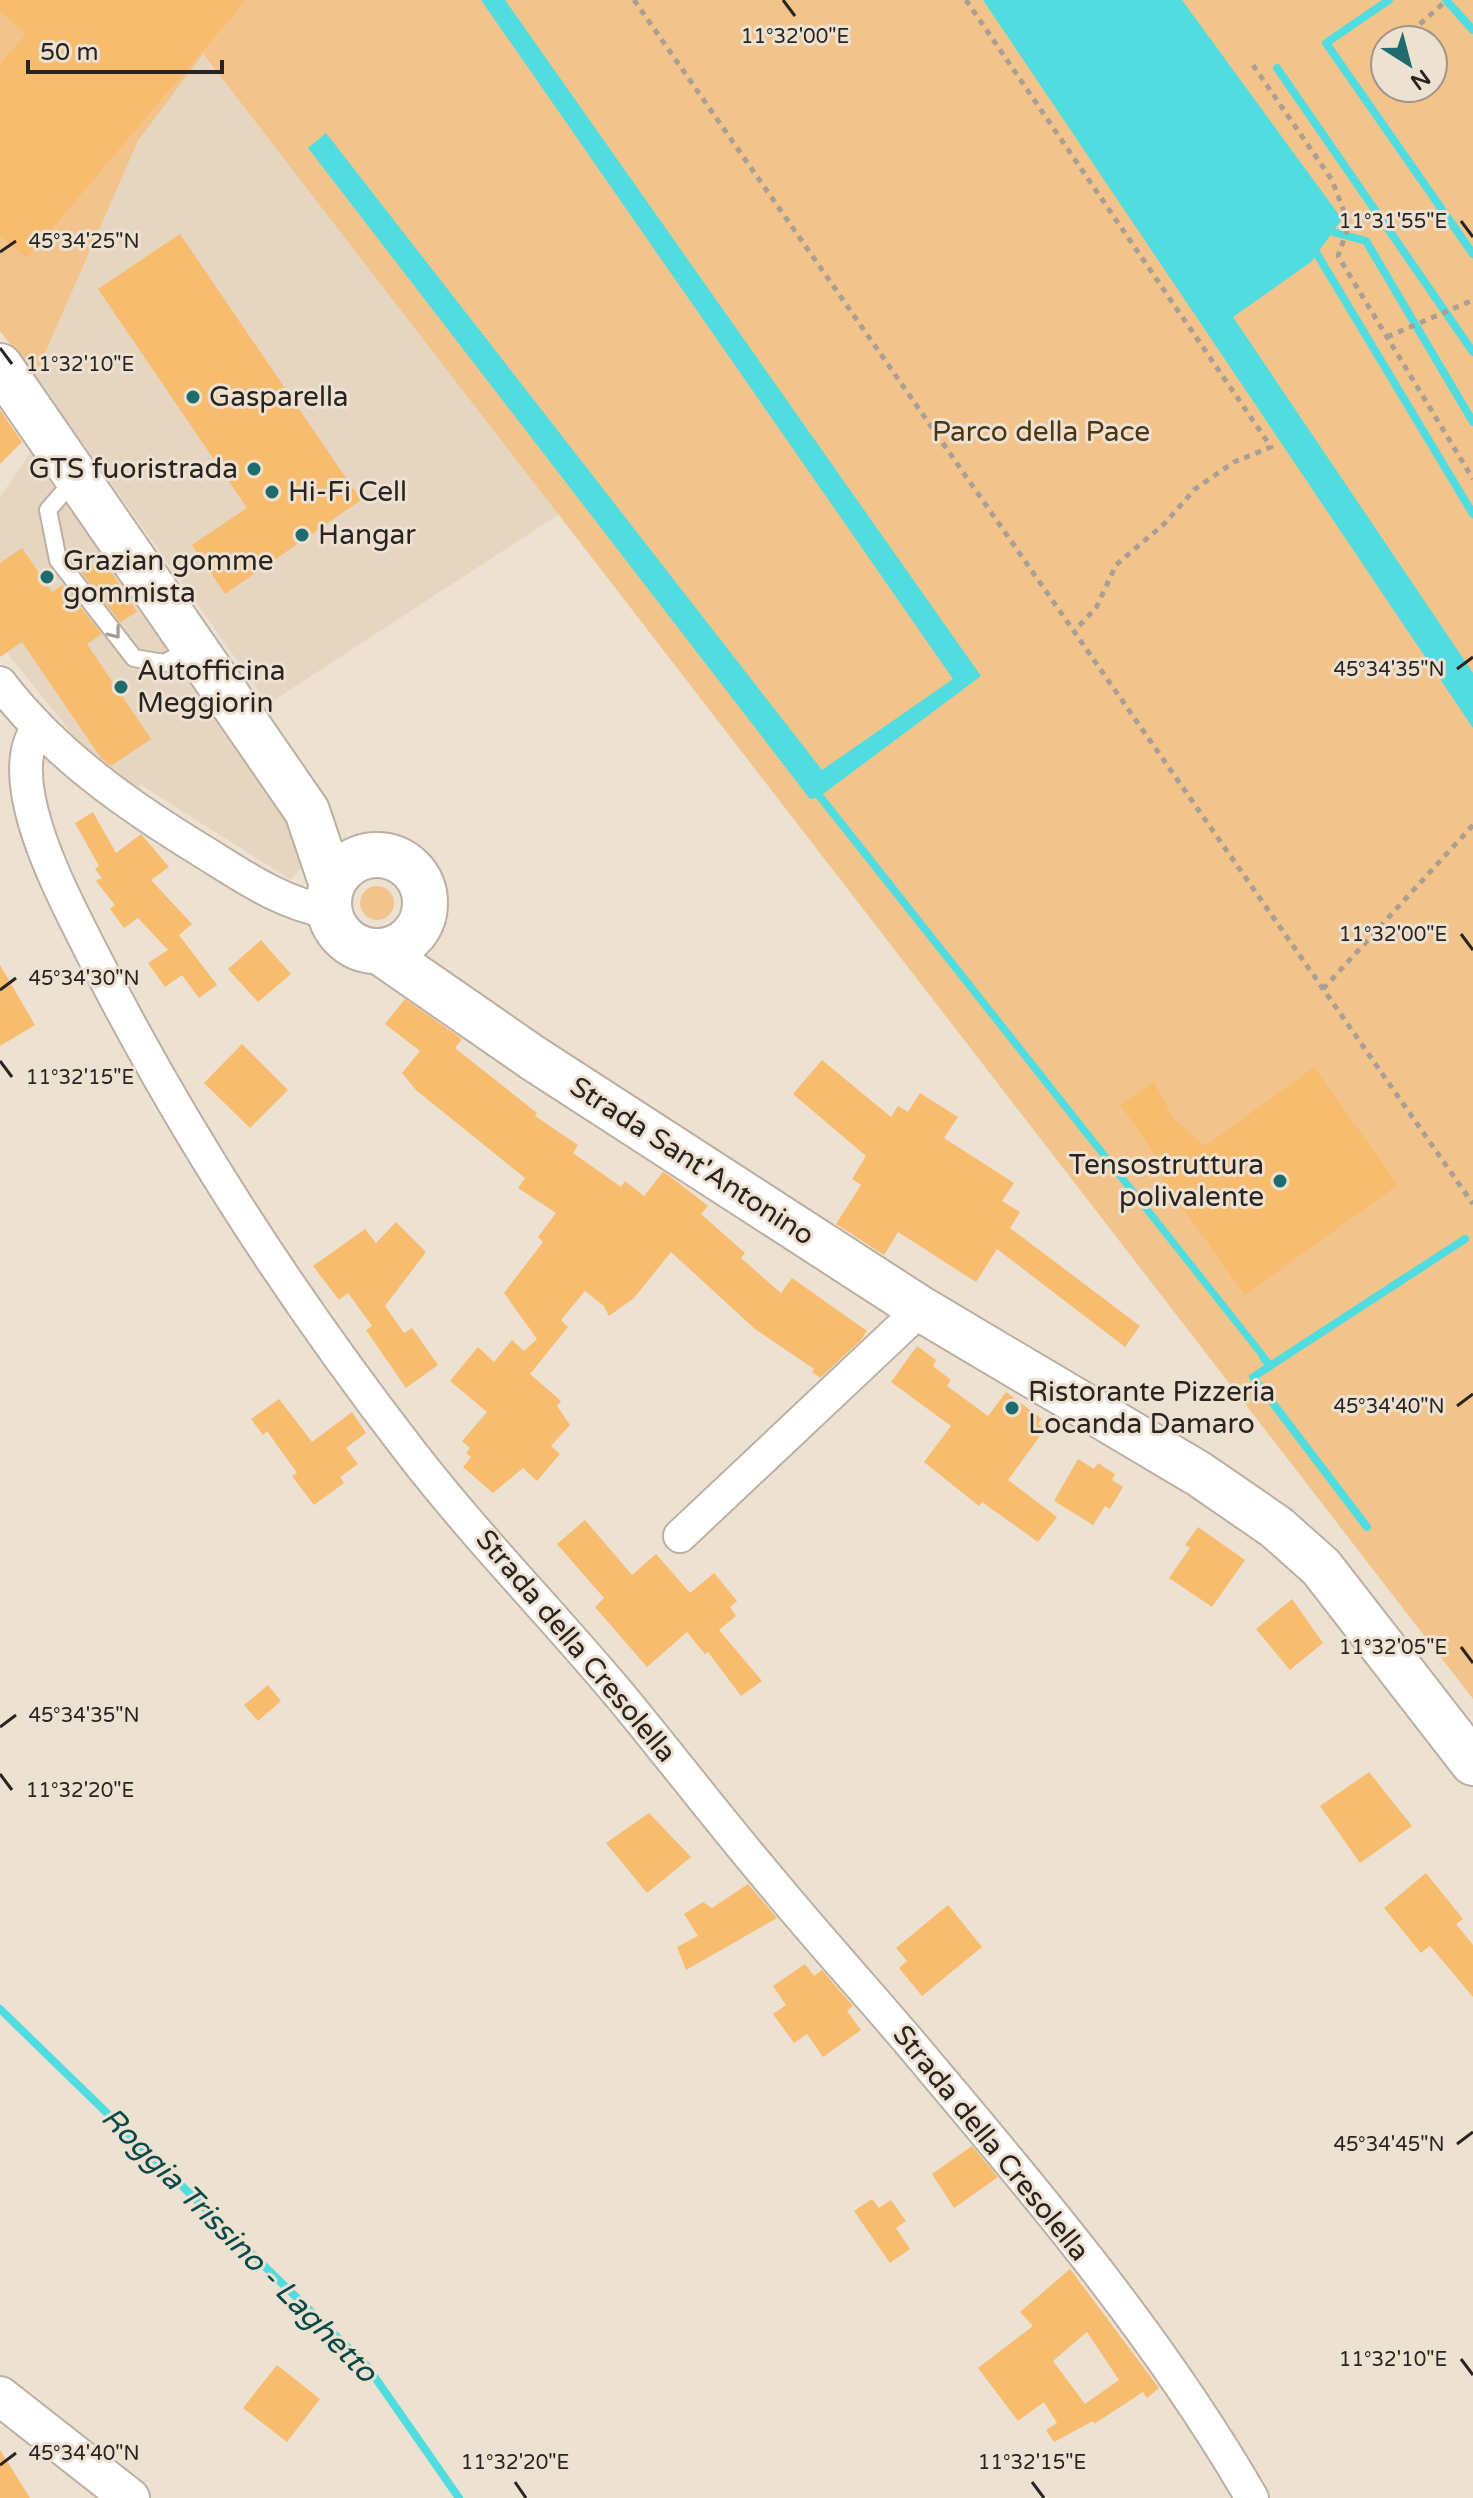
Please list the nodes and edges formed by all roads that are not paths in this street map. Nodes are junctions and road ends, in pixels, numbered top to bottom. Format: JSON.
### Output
{"nodes":[{"id":1,"x":0,"y":366,"type":"edge"},
{"id":2,"x":79,"y":477,"type":"junction"},
{"id":3,"x":195,"y":647,"type":"junction"},
{"id":4,"x":0,"y":683,"type":"edge"},
{"id":5,"x":38,"y":728,"type":"junction"},
{"id":6,"x":307,"y":811,"type":"junction"},
{"id":7,"x":381,"y":854,"type":"junction"},
{"id":8,"x":330,"y":898,"type":"junction"},
{"id":9,"x":424,"y":914,"type":"junction"},
{"id":10,"x":380,"y":952,"type":"junction"},
{"id":11,"x":466,"y":1010,"type":"junction"},
{"id":12,"x":921,"y":1309,"type":"junction"},
{"id":13,"x":680,"y":1536,"type":"dead end"},
{"id":14,"x":1472,"y":1761,"type":"edge"},
{"id":15,"x":5,"y":2405,"type":"edge"},
{"id":16,"x":130,"y":2498,"type":"edge"},
{"id":17,"x":1252,"y":2498,"type":"edge"}],
"edges":[{"from":1,"to":2,"type":"main road","name":"Strada Sant'Antonino"},
{"from":2,"to":3,"type":"main road","name":"Strada Sant'Antonino"},
{"from":2,"to":3,"type":"lane","one_way":true},
{"from":3,"to":6,"type":"main road","name":"Strada Sant'Antonino"},
{"from":4,"to":5,"type":"street"},
{"from":5,"to":8,"type":"street"},
{"from":5,"to":17,"type":"street","name":"Strada della Cresolella"},
{"from":6,"to":7,"type":"main road","name":"Strada Sant'Antonino"},
{"from":6,"to":8,"type":"main road","name":"Strada Sant'Antonino"},
{"from":7,"to":8,"type":"main road"},
{"from":7,"to":9,"type":"main road","name":"Strada Sant'Antonino"},
{"from":8,"to":10,"type":"main road","name":"Strada Sant'Antonino"},
{"from":9,"to":10,"type":"main road"},
{"from":9,"to":11,"type":"main road","name":"Strada Sant'Antonino"},
{"from":10,"to":11,"type":"main road","name":"Strada Sant'Antonino"},
{"from":11,"to":12,"type":"main road","name":"Strada Sant'Antonino"},
{"from":12,"to":13,"type":"street"},
{"from":12,"to":14,"type":"main road","name":"Strada Sant'Antonino"},
{"from":15,"to":16,"type":"street"}]}
